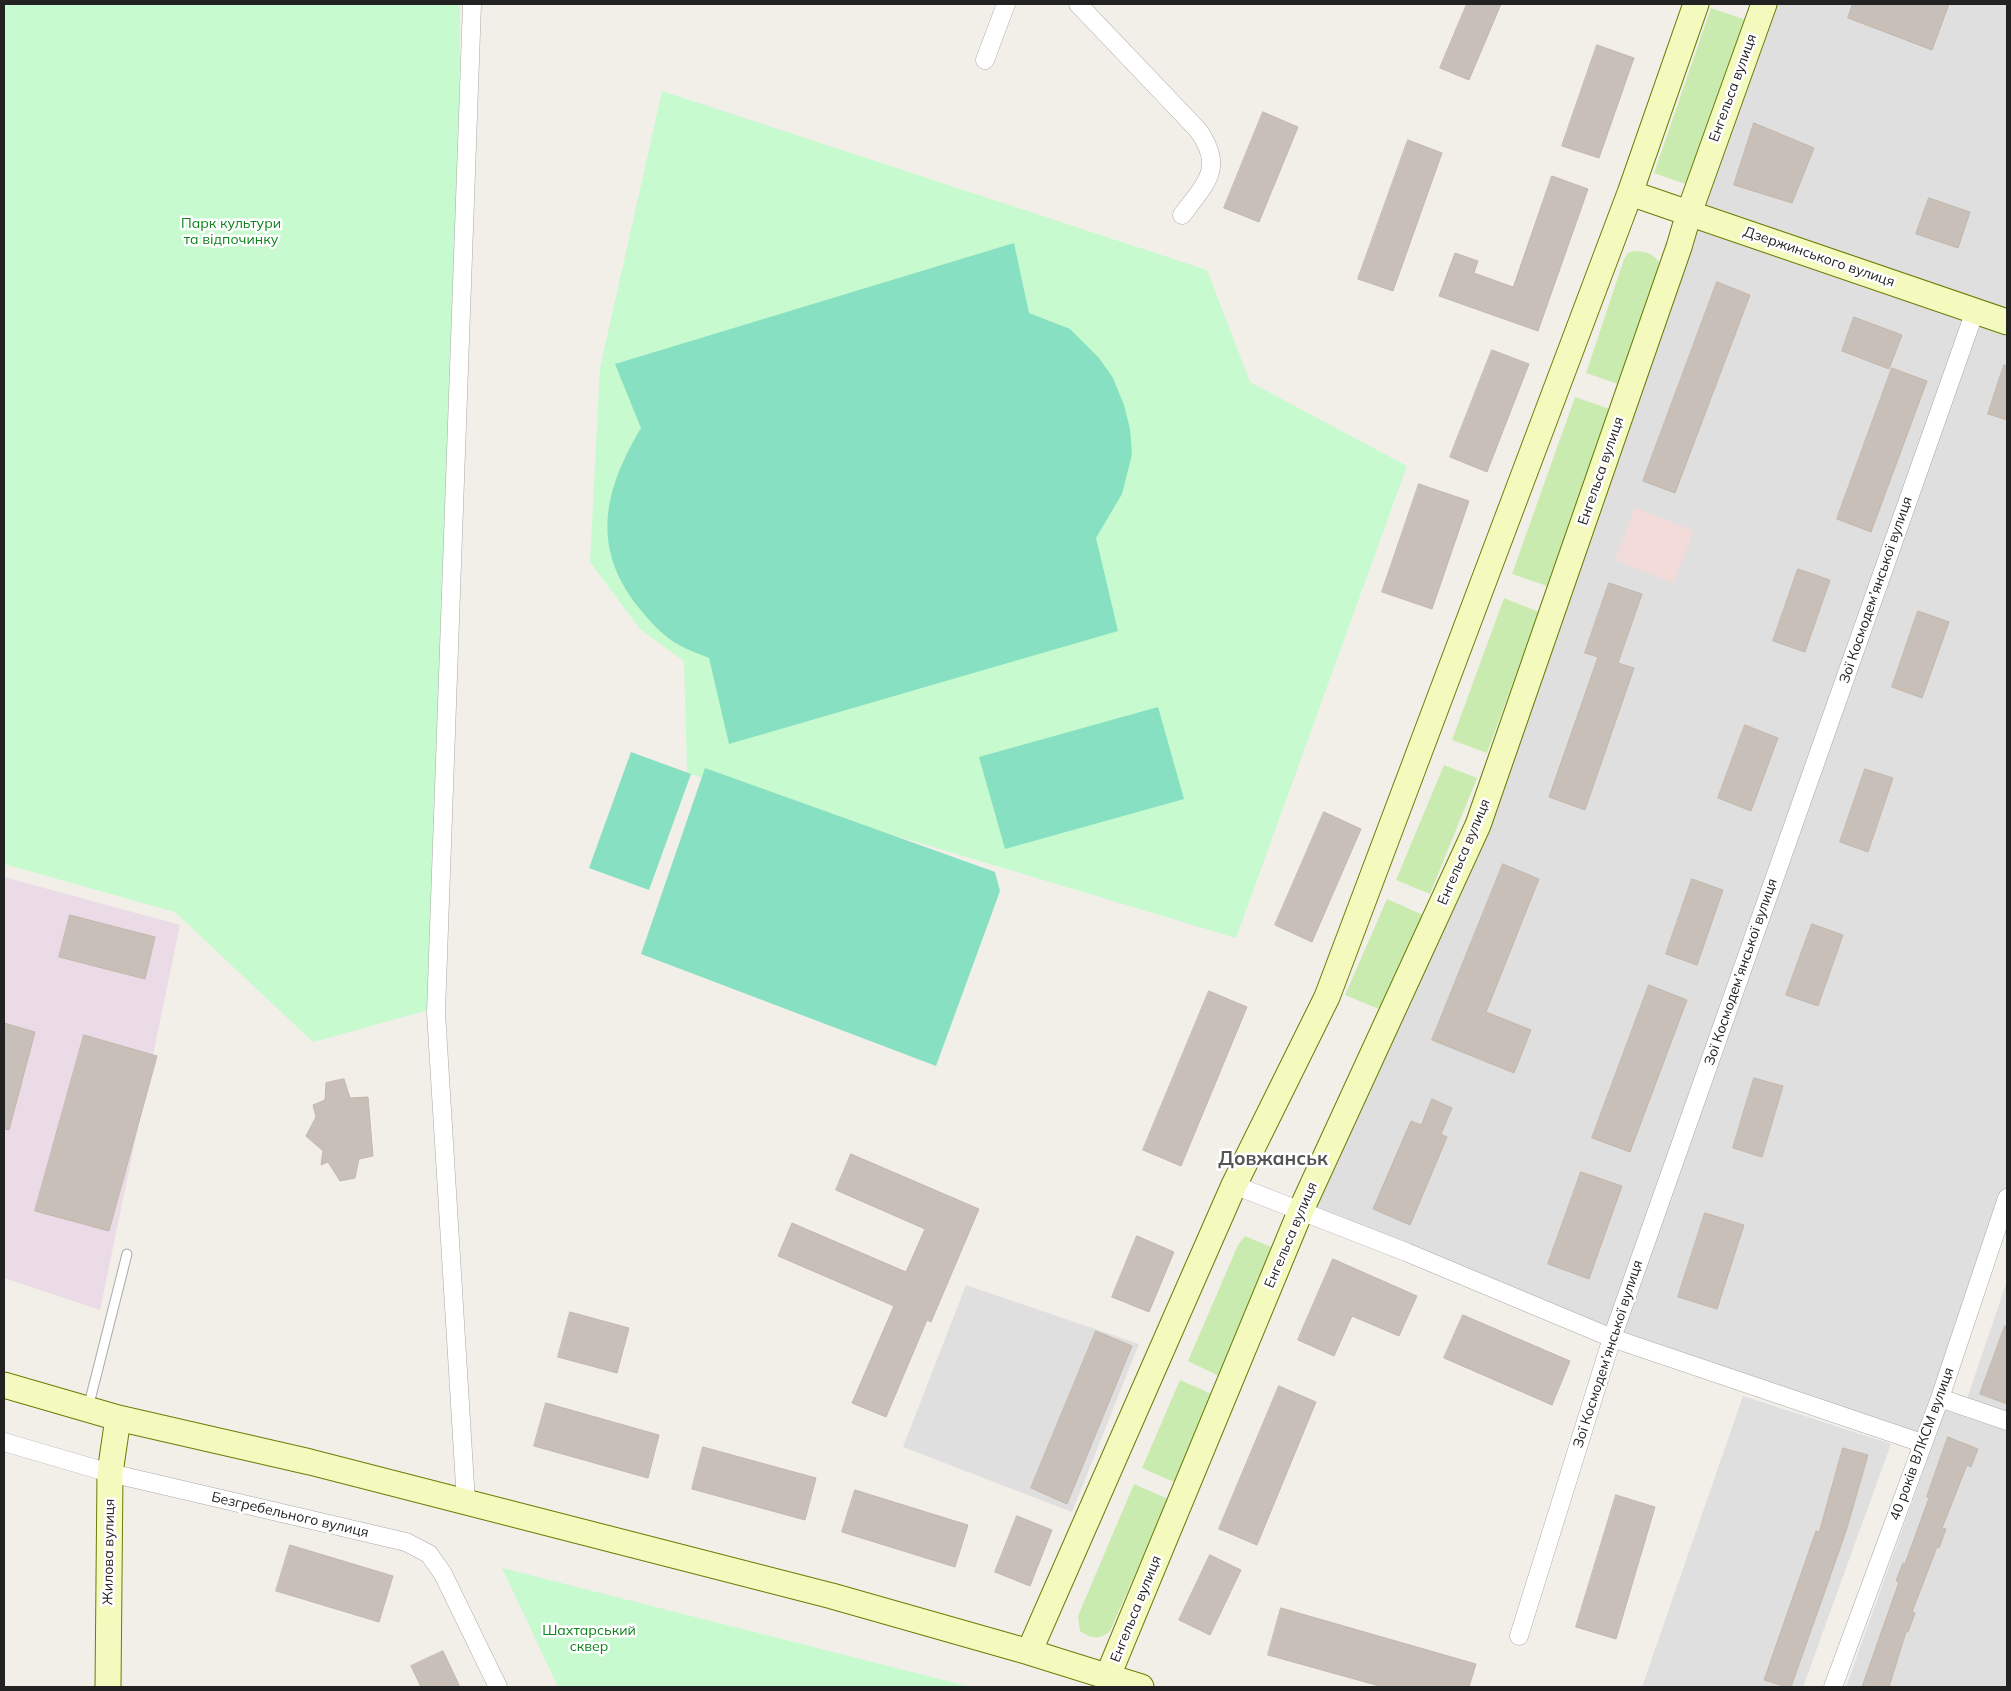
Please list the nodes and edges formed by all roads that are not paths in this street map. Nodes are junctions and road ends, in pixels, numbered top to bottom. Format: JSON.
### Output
{"nodes":[{"id":1,"x":472,"y":4,"type":"edge"},
{"id":2,"x":1006,"y":4,"type":"edge"},
{"id":3,"x":1078,"y":4,"type":"edge"},
{"id":4,"x":1696,"y":4,"type":"edge"},
{"id":5,"x":1764,"y":4,"type":"edge"},
{"id":6,"x":985,"y":60,"type":"dead end"},
{"id":7,"x":1630,"y":194,"type":"junction"},
{"id":8,"x":1689,"y":213,"type":"junction"},
{"id":9,"x":1182,"y":215,"type":"dead end"},
{"id":10,"x":1975,"y":311,"type":"junction"},
{"id":11,"x":2007,"y":322,"type":"edge"},
{"id":12,"x":1234,"y":1184,"type":"junction"},
{"id":13,"x":2007,"y":1198,"type":"edge"},
{"id":14,"x":1300,"y":1210,"type":"junction"},
{"id":15,"x":127,"y":1254,"type":"dead end"},
{"id":16,"x":1612,"y":1338,"type":"junction"},
{"id":17,"x":4,"y":1385,"type":"edge"},
{"id":18,"x":1940,"y":1398,"type":"junction"},
{"id":19,"x":88,"y":1409,"type":"junction"},
{"id":20,"x":118,"y":1418,"type":"junction"},
{"id":21,"x":2007,"y":1421,"type":"edge"},
{"id":22,"x":4,"y":1442,"type":"edge"},
{"id":23,"x":1922,"y":1443,"type":"junction"},
{"id":24,"x":110,"y":1473,"type":"junction"},
{"id":25,"x":466,"y":1502,"type":"junction"},
{"id":26,"x":1519,"y":1636,"type":"dead end"},
{"id":27,"x":1029,"y":1652,"type":"junction"},
{"id":28,"x":1107,"y":1678,"type":"junction"},
{"id":29,"x":108,"y":1687,"type":"edge"},
{"id":30,"x":498,"y":1687,"type":"edge"},
{"id":31,"x":1141,"y":1687,"type":"edge"},
{"id":32,"x":1833,"y":1687,"type":"edge"}],
"edges":[{"from":1,"to":25,"type":"street"},
{"from":2,"to":6,"type":"street"},
{"from":3,"to":9,"type":"street"},
{"from":4,"to":7,"type":"street"},
{"from":5,"to":8,"type":"street","name":"Енгельса вулиця"},
{"from":7,"to":8,"type":"street","name":"Дзержинського вулиця"},
{"from":7,"to":12,"type":"street"},
{"from":8,"to":10,"type":"street","name":"Дзержинського вулиця"},
{"from":8,"to":14,"type":"street","name":"Енгельса вулиця"},
{"from":10,"to":11,"type":"street","name":"Дзержинського вулиця"},
{"from":10,"to":16,"type":"street","name":"Зої Космодем’янської вулиця"},
{"from":12,"to":14,"type":"street"},
{"from":12,"to":27,"type":"street"},
{"from":13,"to":18,"type":"street","name":"40 років ВЛКСМ вулиця"},
{"from":14,"to":16,"type":"street"},
{"from":14,"to":28,"type":"street","name":"Енгельса вулиця"},
{"from":15,"to":19,"type":"lane"},
{"from":16,"to":23,"type":"street"},
{"from":16,"to":26,"type":"street","name":"Зої Космодем’янської вулиця"},
{"from":17,"to":19,"type":"street"},
{"from":18,"to":21,"type":"street"},
{"from":18,"to":23,"type":"street","name":"40 років ВЛКСМ вулиця"},
{"from":19,"to":20,"type":"street"},
{"from":20,"to":24,"type":"street","name":"Жилова вулиця"},
{"from":20,"to":25,"type":"street"},
{"from":22,"to":24,"type":"street","name":"Безгребельного вулиця"},
{"from":23,"to":32,"type":"street","name":"40 років ВЛКСМ вулиця"},
{"from":24,"to":29,"type":"street","name":"Жилова вулиця"},
{"from":24,"to":30,"type":"street","name":"Безгребельного вулиця"},
{"from":25,"to":27,"type":"street"},
{"from":27,"to":28,"type":"street"},
{"from":28,"to":31,"type":"street"}]}
